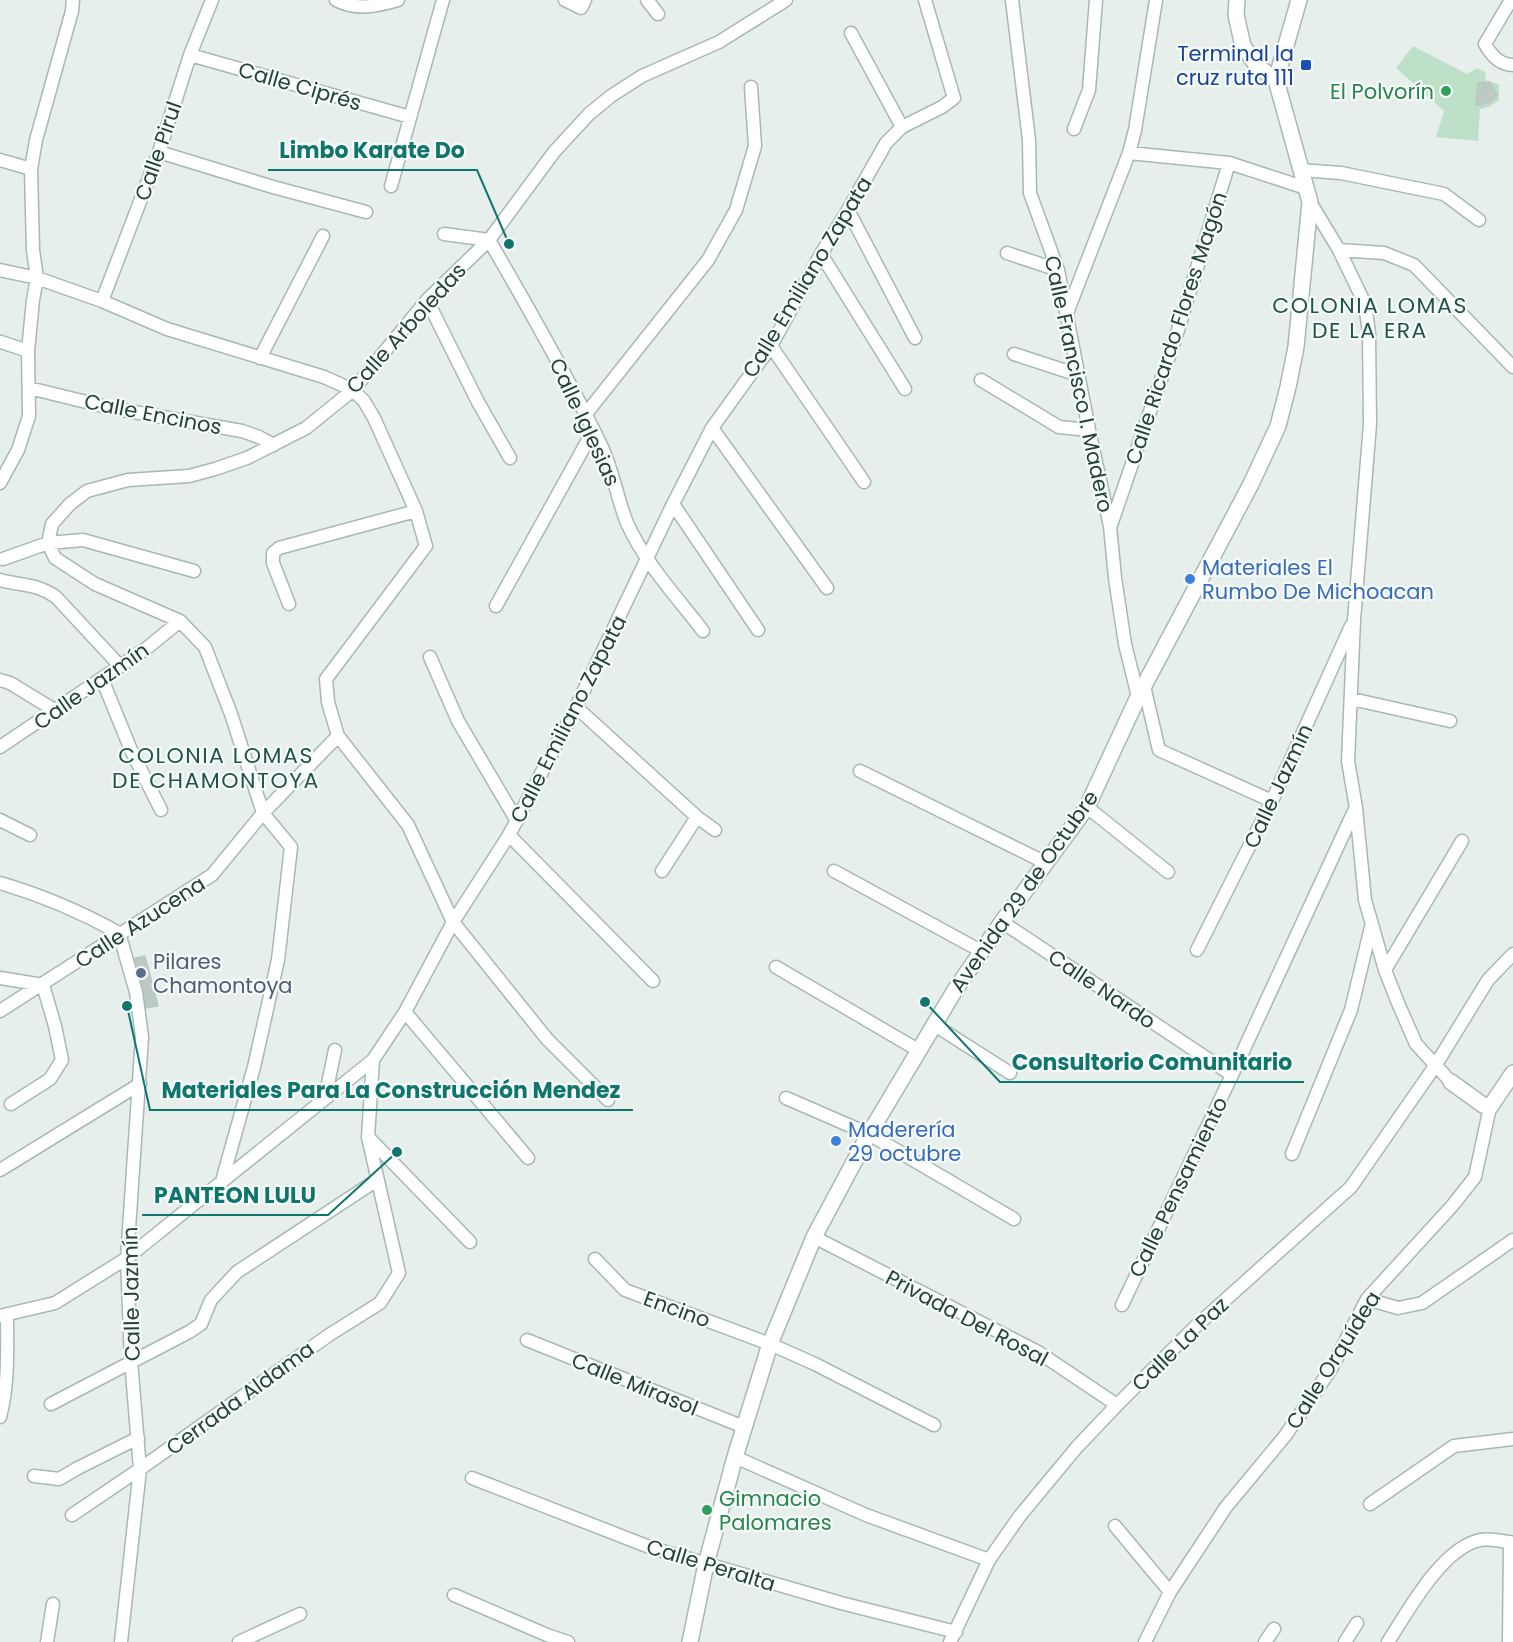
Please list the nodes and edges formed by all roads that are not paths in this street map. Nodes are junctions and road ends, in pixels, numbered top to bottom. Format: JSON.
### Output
{"nodes":[{"id":1,"x":73,"y":0,"type":"edge"},
{"id":2,"x":212,"y":0,"type":"edge"},
{"id":3,"x":336,"y":0,"type":"edge"},
{"id":4,"x":398,"y":0,"type":"edge"},
{"id":5,"x":443,"y":0,"type":"edge"},
{"id":6,"x":565,"y":0,"type":"edge"},
{"id":7,"x":585,"y":0,"type":"edge"},
{"id":8,"x":646,"y":0,"type":"edge"},
{"id":9,"x":786,"y":0,"type":"edge"},
{"id":10,"x":925,"y":0,"type":"edge"},
{"id":11,"x":1012,"y":0,"type":"edge"},
{"id":12,"x":1096,"y":0,"type":"edge"},
{"id":13,"x":1156,"y":0,"type":"edge"},
{"id":14,"x":1237,"y":0,"type":"edge"},
{"id":15,"x":1299,"y":0,"type":"edge"},
{"id":16,"x":1511,"y":0,"type":"edge"},
{"id":17,"x":658,"y":14,"type":"dead end"},
{"id":18,"x":851,"y":33,"type":"dead end"},
{"id":19,"x":190,"y":55,"type":"junction"},
{"id":20,"x":1513,"y":65,"type":"edge"},
{"id":21,"x":1276,"y":80,"type":"junction"},
{"id":22,"x":751,"y":87,"type":"dead end"},
{"id":23,"x":410,"y":117,"type":"junction"},
{"id":24,"x":902,"y":127,"type":"junction"},
{"id":25,"x":1074,"y":129,"type":"dead end"},
{"id":26,"x":159,"y":152,"type":"junction"},
{"id":27,"x":1129,"y":153,"type":"junction"},
{"id":28,"x":0,"y":160,"type":"edge"},
{"id":29,"x":1229,"y":163,"type":"junction"},
{"id":30,"x":31,"y":169,"type":"junction"},
{"id":31,"x":1300,"y":170,"type":"junction"},
{"id":32,"x":391,"y":186,"type":"dead end"},
{"id":33,"x":1308,"y":195,"type":"junction"},
{"id":34,"x":848,"y":210,"type":"junction"},
{"id":35,"x":366,"y":212,"type":"dead end"},
{"id":36,"x":1479,"y":220,"type":"dead end"},
{"id":37,"x":444,"y":234,"type":"dead end"},
{"id":38,"x":323,"y":236,"type":"dead end"},
{"id":39,"x":489,"y":240,"type":"junction"},
{"id":40,"x":1340,"y":250,"type":"junction"},
{"id":41,"x":1007,"y":253,"type":"dead end"},
{"id":42,"x":820,"y":254,"type":"junction"},
{"id":43,"x":0,"y":270,"type":"edge"},
{"id":44,"x":1058,"y":270,"type":"junction"},
{"id":45,"x":37,"y":278,"type":"junction"},
{"id":46,"x":427,"y":300,"type":"junction"},
{"id":47,"x":102,"y":301,"type":"junction"},
{"id":48,"x":1067,"y":315,"type":"junction"},
{"id":49,"x":915,"y":338,"type":"dead end"},
{"id":50,"x":1,"y":342,"type":"edge"},
{"id":51,"x":771,"y":346,"type":"junction"},
{"id":52,"x":28,"y":351,"type":"junction"},
{"id":53,"x":1014,"y":354,"type":"dead end"},
{"id":54,"x":260,"y":358,"type":"junction"},
{"id":55,"x":1513,"y":367,"type":"edge"},
{"id":56,"x":1077,"y":369,"type":"junction"},
{"id":57,"x":981,"y":380,"type":"dead end"},
{"id":58,"x":29,"y":388,"type":"junction"},
{"id":59,"x":904,"y":389,"type":"dead end"},
{"id":60,"x":353,"y":390,"type":"junction"},
{"id":61,"x":585,"y":415,"type":"junction"},
{"id":62,"x":712,"y":428,"type":"junction"},
{"id":63,"x":1089,"y":430,"type":"junction"},
{"id":64,"x":593,"y":431,"type":"junction"},
{"id":65,"x":274,"y":446,"type":"junction"},
{"id":66,"x":510,"y":458,"type":"dead end"},
{"id":67,"x":2,"y":477,"type":"edge"},
{"id":68,"x":864,"y":482,"type":"dead end"},
{"id":69,"x":673,"y":504,"type":"junction"},
{"id":70,"x":416,"y":512,"type":"junction"},
{"id":71,"x":1110,"y":526,"type":"junction"},
{"id":72,"x":48,"y":543,"type":"junction"},
{"id":73,"x":3,"y":558,"type":"dead end"},
{"id":74,"x":648,"y":559,"type":"junction"},
{"id":75,"x":194,"y":571,"type":"dead end"},
{"id":76,"x":0,"y":580,"type":"edge"},
{"id":77,"x":827,"y":588,"type":"dead end"},
{"id":78,"x":289,"y":604,"type":"dead end"},
{"id":79,"x":496,"y":606,"type":"dead end"},
{"id":80,"x":1354,"y":620,"type":"junction"},
{"id":81,"x":180,"y":621,"type":"junction"},
{"id":82,"x":758,"y":630,"type":"dead end"},
{"id":83,"x":703,"y":631,"type":"dead end"},
{"id":84,"x":430,"y":657,"type":"dead end"},
{"id":85,"x":120,"y":666,"type":"junction"},
{"id":86,"x":102,"y":678,"type":"junction"},
{"id":87,"x":0,"y":680,"type":"edge"},
{"id":88,"x":1141,"y":692,"type":"junction"},
{"id":89,"x":1352,"y":699,"type":"junction"},
{"id":90,"x":576,"y":706,"type":"junction"},
{"id":91,"x":56,"y":711,"type":"junction"},
{"id":92,"x":1450,"y":721,"type":"dead end"},
{"id":93,"x":338,"y":736,"type":"junction"},
{"id":94,"x":0,"y":747,"type":"edge"},
{"id":95,"x":860,"y":771,"type":"dead end"},
{"id":96,"x":1272,"y":801,"type":"junction"},
{"id":97,"x":1088,"y":807,"type":"junction"},
{"id":98,"x":1356,"y":808,"type":"junction"},
{"id":99,"x":161,"y":810,"type":"dead end"},
{"id":100,"x":263,"y":813,"type":"junction"},
{"id":101,"x":697,"y":817,"type":"junction"},
{"id":102,"x":0,"y":820,"type":"edge"},
{"id":103,"x":517,"y":821,"type":"junction"},
{"id":104,"x":715,"y":830,"type":"dead end"},
{"id":105,"x":30,"y":835,"type":"dead end"},
{"id":106,"x":509,"y":835,"type":"junction"},
{"id":107,"x":1462,"y":841,"type":"dead end"},
{"id":108,"x":1046,"y":863,"type":"junction"},
{"id":109,"x":662,"y":871,"type":"dead end"},
{"id":110,"x":834,"y":871,"type":"dead end"},
{"id":111,"x":1168,"y":872,"type":"dead end"},
{"id":112,"x":0,"y":883,"type":"edge"},
{"id":113,"x":453,"y":922,"type":"junction"},
{"id":114,"x":1002,"y":922,"type":"junction"},
{"id":115,"x":1372,"y":924,"type":"junction"},
{"id":116,"x":119,"y":933,"type":"junction"},
{"id":117,"x":1197,"y":950,"type":"dead end"},
{"id":118,"x":981,"y":951,"type":"junction"},
{"id":119,"x":1513,"y":954,"type":"edge"},
{"id":120,"x":776,"y":967,"type":"dead end"},
{"id":121,"x":1385,"y":970,"type":"junction"},
{"id":122,"x":0,"y":978,"type":"edge"},
{"id":123,"x":653,"y":981,"type":"dead end"},
{"id":124,"x":43,"y":985,"type":"junction"},
{"id":125,"x":0,"y":1011,"type":"edge"},
{"id":126,"x":405,"y":1012,"type":"junction"},
{"id":127,"x":933,"y":1024,"type":"junction"},
{"id":128,"x":335,"y":1050,"type":"dead end"},
{"id":129,"x":918,"y":1050,"type":"junction"},
{"id":130,"x":372,"y":1060,"type":"junction"},
{"id":131,"x":1435,"y":1066,"type":"junction"},
{"id":132,"x":1010,"y":1073,"type":"dead end"},
{"id":133,"x":1513,"y":1073,"type":"edge"},
{"id":134,"x":1232,"y":1075,"type":"junction"},
{"id":135,"x":1451,"y":1082,"type":"joint"},
{"id":136,"x":140,"y":1084,"type":"junction"},
{"id":137,"x":325,"y":1098,"type":"junction"},
{"id":138,"x":786,"y":1098,"type":"dead end"},
{"id":139,"x":608,"y":1100,"type":"dead end"},
{"id":140,"x":11,"y":1104,"type":"dead end"},
{"id":141,"x":1487,"y":1106,"type":"junction"},
{"id":142,"x":869,"y":1134,"type":"junction"},
{"id":143,"x":368,"y":1137,"type":"junction"},
{"id":144,"x":1292,"y":1154,"type":"dead end"},
{"id":145,"x":528,"y":1158,"type":"dead end"},
{"id":146,"x":0,"y":1170,"type":"edge"},
{"id":147,"x":377,"y":1180,"type":"junction"},
{"id":148,"x":222,"y":1181,"type":"junction"},
{"id":149,"x":1014,"y":1219,"type":"dead end"},
{"id":150,"x":814,"y":1237,"type":"junction"},
{"id":151,"x":1513,"y":1240,"type":"edge"},
{"id":152,"x":470,"y":1242,"type":"dead end"},
{"id":153,"x":127,"y":1257,"type":"junction"},
{"id":154,"x":595,"y":1258,"type":"dead end"},
{"id":155,"x":1367,"y":1299,"type":"junction"},
{"id":156,"x":1122,"y":1305,"type":"dead end"},
{"id":157,"x":3,"y":1315,"type":"edge"},
{"id":158,"x":526,"y":1340,"type":"dead end"},
{"id":159,"x":770,"y":1344,"type":"junction"},
{"id":160,"x":131,"y":1361,"type":"junction"},
{"id":161,"x":51,"y":1404,"type":"dead end"},
{"id":162,"x":1117,"y":1405,"type":"junction"},
{"id":163,"x":0,"y":1417,"type":"edge"},
{"id":164,"x":934,"y":1425,"type":"dead end"},
{"id":165,"x":744,"y":1427,"type":"junction"},
{"id":166,"x":138,"y":1438,"type":"junction"},
{"id":167,"x":1513,"y":1439,"type":"edge"},
{"id":168,"x":735,"y":1457,"type":"junction"},
{"id":169,"x":140,"y":1469,"type":"junction"},
{"id":170,"x":34,"y":1476,"type":"dead end"},
{"id":171,"x":472,"y":1478,"type":"dead end"},
{"id":172,"x":1370,"y":1504,"type":"dead end"},
{"id":173,"x":72,"y":1515,"type":"dead end"},
{"id":174,"x":1115,"y":1526,"type":"dead end"},
{"id":175,"x":1511,"y":1542,"type":"edge"},
{"id":176,"x":989,"y":1560,"type":"junction"},
{"id":177,"x":706,"y":1564,"type":"junction"},
{"id":178,"x":1170,"y":1592,"type":"junction"},
{"id":179,"x":454,"y":1594,"type":"dead end"},
{"id":180,"x":53,"y":1604,"type":"dead end"},
{"id":181,"x":300,"y":1614,"type":"dead end"},
{"id":182,"x":1357,"y":1623,"type":"dead end"},
{"id":183,"x":1274,"y":1629,"type":"dead end"},
{"id":184,"x":953,"y":1637,"type":"edge"},
{"id":185,"x":47,"y":1642,"type":"edge"},
{"id":186,"x":121,"y":1642,"type":"edge"},
{"id":187,"x":239,"y":1642,"type":"edge"},
{"id":188,"x":568,"y":1642,"type":"edge"},
{"id":189,"x":690,"y":1642,"type":"edge"},
{"id":190,"x":1145,"y":1642,"type":"edge"},
{"id":191,"x":1265,"y":1642,"type":"edge"},
{"id":192,"x":1345,"y":1642,"type":"edge"},
{"id":193,"x":1388,"y":1642,"type":"edge"},
{"id":194,"x":1509,"y":1642,"type":"edge"}],
"edges":[{"from":1,"to":30,"type":"street"},
{"from":2,"to":19,"type":"street","name":"Calle Pirul"},
{"from":3,"to":4,"type":"street"},
{"from":5,"to":23,"type":"street"},
{"from":6,"to":7,"type":"street"},
{"from":8,"to":17,"type":"street"},
{"from":9,"to":39,"type":"street","name":"Calle Arboledas"},
{"from":10,"to":24,"type":"street","name":"Calle Emiliano Zapata"},
{"from":11,"to":44,"type":"street","name":"Calle Francisco I. Madero"},
{"from":12,"to":25,"type":"street"},
{"from":13,"to":27,"type":"street"},
{"from":14,"to":21,"type":"street"},
{"from":15,"to":21,"type":"street"},
{"from":16,"to":20,"type":"street"},
{"from":18,"to":24,"type":"street"},
{"from":19,"to":23,"type":"street","name":"Calle Ciprés"},
{"from":19,"to":26,"type":"street","name":"Calle Pirul"},
{"from":21,"to":31,"type":"street"},
{"from":22,"to":61,"type":"street"},
{"from":23,"to":32,"type":"street"},
{"from":24,"to":34,"type":"street","name":"Calle Emiliano Zapata"},
{"from":26,"to":35,"type":"street"},
{"from":26,"to":47,"type":"street","name":"Calle Pirul"},
{"from":27,"to":29,"type":"street"},
{"from":27,"to":48,"type":"street"},
{"from":28,"to":30,"type":"street"},
{"from":29,"to":33,"type":"street"},
{"from":29,"to":71,"type":"street","name":"Calle Ricardo Flores Magón"},
{"from":30,"to":45,"type":"street"},
{"from":31,"to":33,"type":"street"},
{"from":31,"to":36,"type":"street"},
{"from":33,"to":40,"type":"street"},
{"from":33,"to":88,"type":"street","name":"Avenida 29 de Octubre"},
{"from":34,"to":42,"type":"street","name":"Calle Emiliano Zapata"},
{"from":34,"to":49,"type":"street"},
{"from":37,"to":39,"type":"street"},
{"from":38,"to":54,"type":"street"},
{"from":39,"to":46,"type":"street","name":"Calle Arboledas"},
{"from":39,"to":61,"type":"street","name":"Calle Iglesias"},
{"from":40,"to":55,"type":"street"},
{"from":40,"to":80,"type":"street"},
{"from":41,"to":44,"type":"street"},
{"from":42,"to":51,"type":"street","name":"Calle Emiliano Zapata"},
{"from":42,"to":59,"type":"street"},
{"from":43,"to":45,"type":"street"},
{"from":44,"to":48,"type":"street","name":"Calle Francisco I. Madero"},
{"from":45,"to":47,"type":"street"},
{"from":45,"to":52,"type":"street"},
{"from":46,"to":60,"type":"street","name":"Calle Arboledas"},
{"from":46,"to":66,"type":"street"},
{"from":47,"to":54,"type":"street"},
{"from":48,"to":56,"type":"street","name":"Calle Francisco I. Madero"},
{"from":50,"to":52,"type":"street"},
{"from":51,"to":62,"type":"street","name":"Calle Emiliano Zapata"},
{"from":51,"to":68,"type":"street"},
{"from":52,"to":58,"type":"street"},
{"from":53,"to":56,"type":"street"},
{"from":54,"to":60,"type":"street"},
{"from":56,"to":63,"type":"street","name":"Calle Francisco I. Madero"},
{"from":57,"to":63,"type":"street"},
{"from":58,"to":65,"type":"street","name":"Calle Encinos"},
{"from":58,"to":67,"type":"street"},
{"from":60,"to":65,"type":"street","name":"Calle Arboledas"},
{"from":60,"to":70,"type":"street"},
{"from":61,"to":64,"type":"street","name":"Calle Iglesias"},
{"from":62,"to":69,"type":"street","name":"Calle Emiliano Zapata"},
{"from":62,"to":77,"type":"street"},
{"from":63,"to":71,"type":"street","name":"Calle Francisco I. Madero"},
{"from":64,"to":74,"type":"street","name":"Calle Iglesias"},
{"from":64,"to":79,"type":"street"},
{"from":65,"to":72,"type":"street","name":"Calle Arboledas"},
{"from":69,"to":74,"type":"street","name":"Calle Emiliano Zapata"},
{"from":69,"to":82,"type":"street"},
{"from":70,"to":78,"type":"street"},
{"from":70,"to":93,"type":"street"},
{"from":71,"to":88,"type":"street","name":"Calle Francisco I. Madero"},
{"from":72,"to":73,"type":"street"},
{"from":72,"to":75,"type":"street"},
{"from":72,"to":81,"type":"street"},
{"from":74,"to":83,"type":"street","name":"Calle Iglesias"},
{"from":74,"to":90,"type":"street","name":"Calle Emiliano Zapata"},
{"from":76,"to":85,"type":"street"},
{"from":80,"to":89,"type":"street"},
{"from":80,"to":96,"type":"street","name":"Calle Jazmín"},
{"from":81,"to":85,"type":"street","name":"Calle Jazmín"},
{"from":81,"to":100,"type":"street"},
{"from":84,"to":103,"type":"street"},
{"from":85,"to":86,"type":"street","name":"Calle Jazmín"},
{"from":86,"to":91,"type":"street","name":"Calle Jazmín"},
{"from":86,"to":99,"type":"street"},
{"from":87,"to":91,"type":"street"},
{"from":88,"to":96,"type":"street","name":"Calle Francisco I. Madero"},
{"from":88,"to":97,"type":"street","name":"Avenida 29 de Octubre"},
{"from":89,"to":92,"type":"street"},
{"from":89,"to":98,"type":"street"},
{"from":90,"to":101,"type":"street"},
{"from":90,"to":103,"type":"street","name":"Calle Emiliano Zapata"},
{"from":91,"to":94,"type":"street","name":"Calle Jazmín"},
{"from":93,"to":100,"type":"street","name":"Calle Azucena"},
{"from":93,"to":113,"type":"street"},
{"from":95,"to":108,"type":"street"},
{"from":96,"to":117,"type":"street","name":"Calle Jazmín"},
{"from":97,"to":108,"type":"street","name":"Avenida 29 de Octubre"},
{"from":97,"to":111,"type":"street"},
{"from":98,"to":115,"type":"street"},
{"from":98,"to":134,"type":"street","name":"Calle Pensamiento"},
{"from":100,"to":116,"type":"street","name":"Calle Azucena"},
{"from":100,"to":148,"type":"street"},
{"from":101,"to":104,"type":"street"},
{"from":101,"to":109,"type":"street"},
{"from":102,"to":105,"type":"street"},
{"from":103,"to":106,"type":"street","name":"Calle Emiliano Zapata"},
{"from":106,"to":113,"type":"street","name":"Calle Emiliano Zapata"},
{"from":106,"to":123,"type":"street"},
{"from":107,"to":121,"type":"street"},
{"from":108,"to":114,"type":"street","name":"Avenida 29 de Octubre"},
{"from":110,"to":118,"type":"street"},
{"from":112,"to":116,"type":"street"},
{"from":113,"to":126,"type":"street","name":"Calle Emiliano Zapata"},
{"from":113,"to":139,"type":"street"},
{"from":114,"to":118,"type":"street","name":"Avenida 29 de Octubre"},
{"from":114,"to":134,"type":"street","name":"Calle Nardo"},
{"from":115,"to":121,"type":"street"},
{"from":115,"to":144,"type":"street"},
{"from":116,"to":124,"type":"street","name":"Calle Azucena"},
{"from":116,"to":136,"type":"street","name":"Calle Jazmín"},
{"from":118,"to":127,"type":"street","name":"Avenida 29 de Octubre"},
{"from":119,"to":131,"type":"street","name":"Calle La Paz"},
{"from":120,"to":129,"type":"street"},
{"from":121,"to":131,"type":"street"},
{"from":122,"to":124,"type":"street"},
{"from":124,"to":125,"type":"street","name":"Calle Azucena"},
{"from":124,"to":140,"type":"street"},
{"from":126,"to":130,"type":"street","name":"Calle Emiliano Zapata"},
{"from":126,"to":145,"type":"street"},
{"from":127,"to":129,"type":"street","name":"Avenida 29 de Octubre"},
{"from":127,"to":132,"type":"street"},
{"from":128,"to":137,"type":"street"},
{"from":129,"to":142,"type":"street","name":"Avenida 29 de Octubre"},
{"from":130,"to":137,"type":"street","name":"Calle Emiliano Zapata"},
{"from":130,"to":143,"type":"street"},
{"from":131,"to":135,"type":"street"},
{"from":131,"to":162,"type":"street","name":"Calle La Paz"},
{"from":133,"to":141,"type":"street"},
{"from":134,"to":156,"type":"street","name":"Calle Pensamiento"},
{"from":135,"to":141,"type":"street"},
{"from":136,"to":146,"type":"street"},
{"from":136,"to":153,"type":"street","name":"Calle Jazmín"},
{"from":137,"to":148,"type":"street","name":"Calle Emiliano Zapata"},
{"from":138,"to":142,"type":"street"},
{"from":141,"to":155,"type":"street","name":"Calle Orquídea"},
{"from":142,"to":149,"type":"street"},
{"from":142,"to":150,"type":"street","name":"Avenida 29 de Octubre"},
{"from":143,"to":147,"type":"street"},
{"from":143,"to":152,"type":"street"},
{"from":147,"to":160,"type":"street"},
{"from":147,"to":169,"type":"street","name":"Cerrada Aldama"},
{"from":148,"to":153,"type":"street","name":"Calle Emiliano Zapata"},
{"from":150,"to":159,"type":"street","name":"Avenida 29 de Octubre"},
{"from":150,"to":162,"type":"street","name":"Privada Del Rosal"},
{"from":151,"to":155,"type":"street"},
{"from":153,"to":157,"type":"street","name":"Calle Emiliano Zapata"},
{"from":153,"to":160,"type":"street","name":"Calle Jazmín"},
{"from":154,"to":159,"type":"street","name":"Encino"},
{"from":155,"to":178,"type":"street","name":"Calle Orquídea"},
{"from":157,"to":163,"type":"street","name":"Calle Emiliano Zapata"},
{"from":158,"to":165,"type":"street","name":"Calle Mirasol"},
{"from":159,"to":164,"type":"street","name":"Encino"},
{"from":159,"to":165,"type":"street","name":"Avenida 29 de Octubre"},
{"from":160,"to":161,"type":"street"},
{"from":160,"to":166,"type":"street","name":"Calle Jazmín"},
{"from":162,"to":176,"type":"street","name":"Calle La Paz"},
{"from":165,"to":168,"type":"street","name":"Avenida 29 de Octubre"},
{"from":166,"to":169,"type":"street","name":"Calle Jazmín"},
{"from":166,"to":170,"type":"street"},
{"from":167,"to":172,"type":"street"},
{"from":168,"to":176,"type":"street"},
{"from":168,"to":177,"type":"street","name":"Avenida 29 de Octubre"},
{"from":169,"to":173,"type":"street","name":"Cerrada Aldama"},
{"from":169,"to":186,"type":"street","name":"Calle Jazmín"},
{"from":171,"to":177,"type":"street","name":"Calle Peralta"},
{"from":174,"to":178,"type":"street"},
{"from":175,"to":193,"type":"street"},
{"from":175,"to":194,"type":"street"},
{"from":176,"to":184,"type":"street","name":"Calle La Paz"},
{"from":177,"to":184,"type":"street","name":"Calle Peralta"},
{"from":177,"to":189,"type":"street","name":"Avenida 29 de Octubre"},
{"from":178,"to":190,"type":"street","name":"Calle Orquídea"},
{"from":179,"to":188,"type":"street"},
{"from":180,"to":185,"type":"street"},
{"from":181,"to":187,"type":"street"},
{"from":182,"to":192,"type":"street"},
{"from":183,"to":191,"type":"street"}]}
